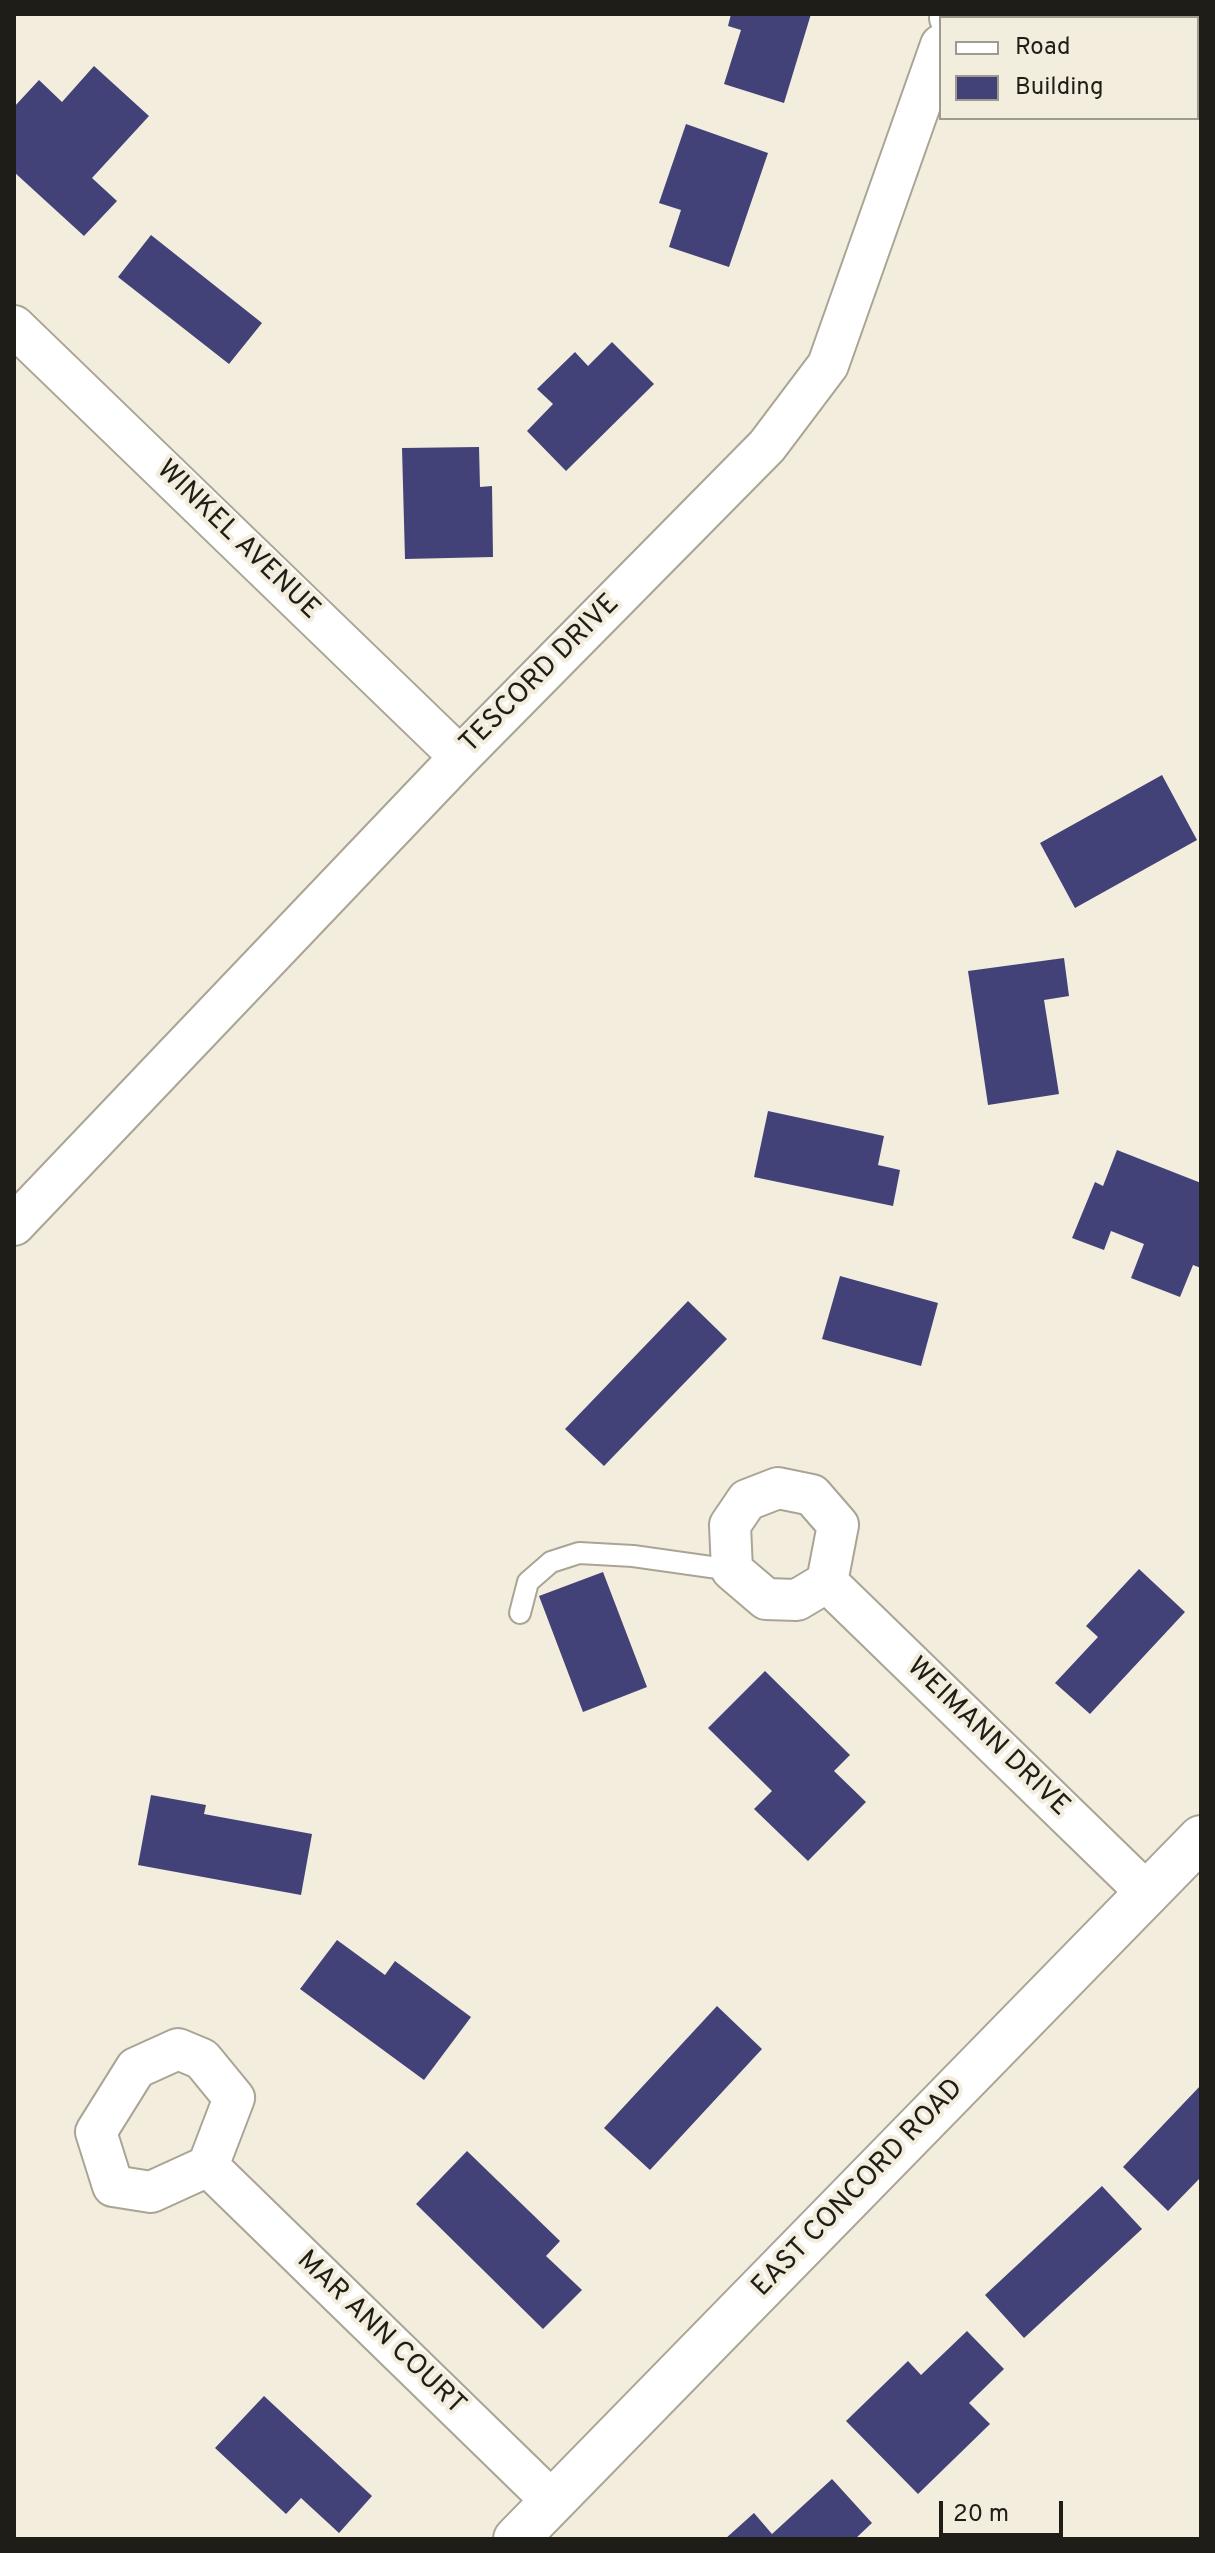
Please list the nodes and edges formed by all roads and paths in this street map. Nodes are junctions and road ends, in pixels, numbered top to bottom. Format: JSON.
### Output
{"nodes":[{"id":1,"x":939,"y":51,"type":"edge"},
{"id":2,"x":14,"y":326,"type":"edge"},
{"id":3,"x":460,"y":757,"type":"junction"},
{"id":4,"x":14,"y":1225,"type":"edge"},
{"id":5,"x":732,"y":1570,"type":"junction"},
{"id":6,"x":827,"y":1582,"type":"junction"},
{"id":7,"x":520,"y":1613,"type":"dead end"},
{"id":8,"x":1201,"y":1838,"type":"edge"},
{"id":9,"x":1147,"y":1893,"type":"junction"},
{"id":10,"x":208,"y":2166,"type":"dead end"},
{"id":11,"x":553,"y":2502,"type":"junction"},
{"id":12,"x":516,"y":2539,"type":"edge"}],
"edges":[{"from":1,"to":3,"type":"street","name":"TESCORD DRIVE"},
{"from":2,"to":3,"type":"street","name":"WINKEL AVENUE"},
{"from":3,"to":4,"type":"street","name":"TESCORD DRIVE"},
{"from":5,"to":6,"type":"street"},
{"from":5,"to":6,"type":"street"},
{"from":5,"to":7,"type":"lane"},
{"from":6,"to":9,"type":"street","name":"WEIMANN DRIVE"},
{"from":8,"to":9,"type":"street","name":"EAST CONCORD ROAD"},
{"from":9,"to":11,"type":"street","name":"EAST CONCORD ROAD"},
{"from":10,"to":11,"type":"street","name":"MAR ANN COURT"},
{"from":11,"to":12,"type":"street","name":"EAST CONCORD ROAD"}]}
